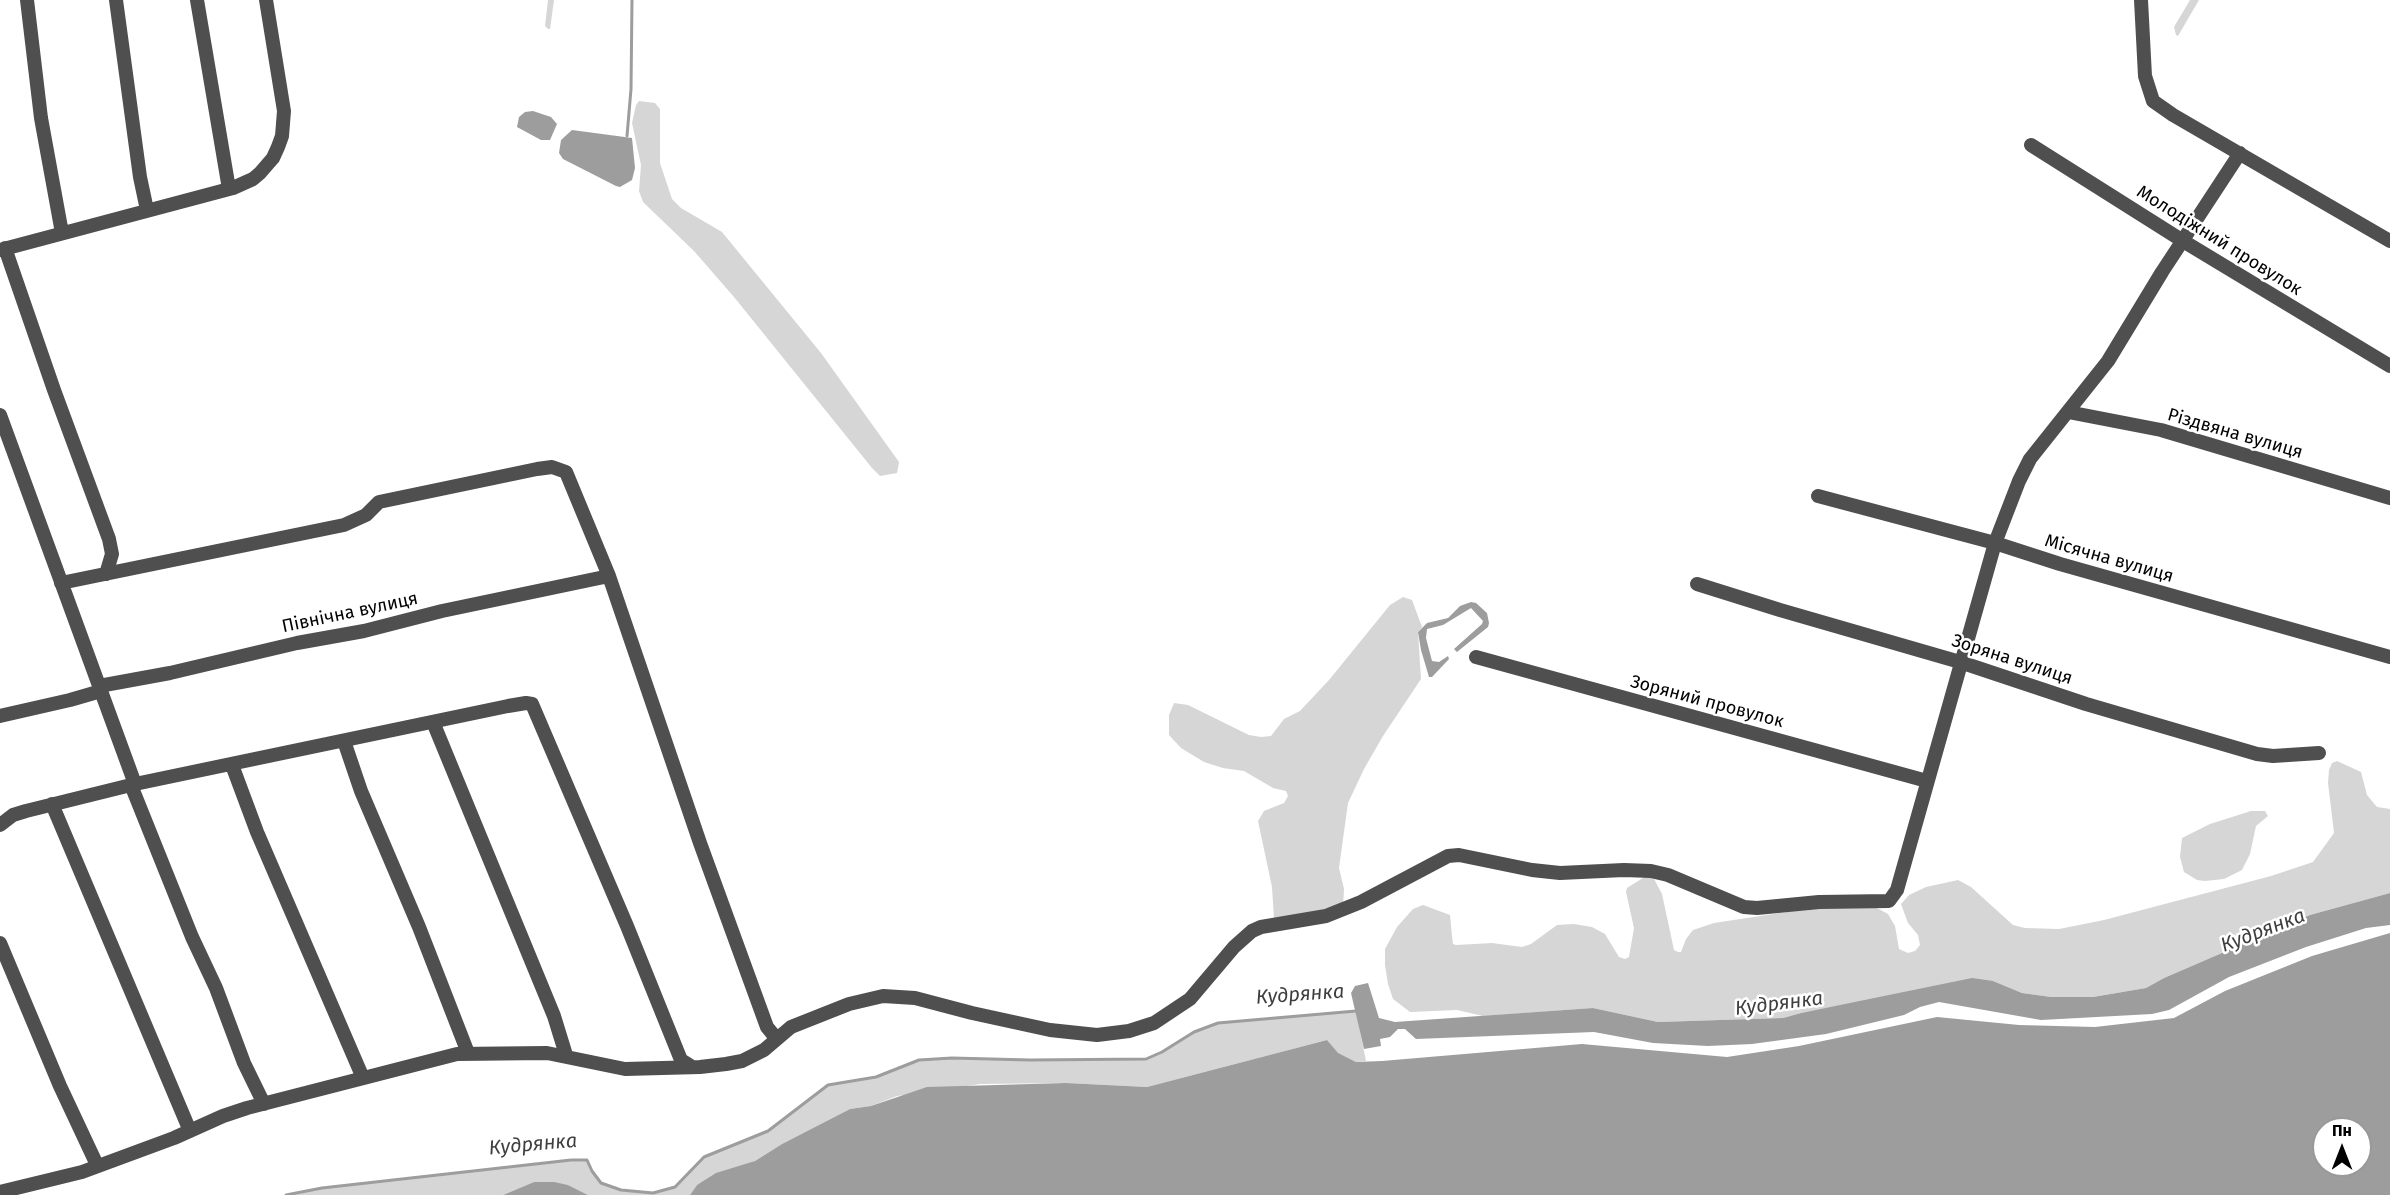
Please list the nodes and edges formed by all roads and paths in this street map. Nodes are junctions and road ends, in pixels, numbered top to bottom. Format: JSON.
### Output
{"nodes":[{"id":1,"x":27,"y":0,"type":"edge"},
{"id":2,"x":116,"y":0,"type":"edge"},
{"id":3,"x":197,"y":0,"type":"edge"},
{"id":4,"x":266,"y":0,"type":"edge"},
{"id":5,"x":2141,"y":0,"type":"edge"},
{"id":6,"x":2031,"y":145,"type":"dead end"},
{"id":7,"x":2240,"y":153,"type":"junction"},
{"id":8,"x":229,"y":189,"type":"junction"},
{"id":9,"x":147,"y":210,"type":"junction"},
{"id":10,"x":62,"y":233,"type":"junction"},
{"id":11,"x":2183,"y":241,"type":"junction"},
{"id":12,"x":2390,"y":241,"type":"edge"},
{"id":13,"x":2,"y":249,"type":"edge"},
{"id":14,"x":2390,"y":366,"type":"edge"},
{"id":15,"x":2068,"y":412,"type":"junction"},
{"id":16,"x":0,"y":415,"type":"edge"},
{"id":17,"x":1818,"y":496,"type":"dead end"},
{"id":18,"x":2390,"y":498,"type":"edge"},
{"id":19,"x":1995,"y":543,"type":"junction"},
{"id":20,"x":106,"y":574,"type":"junction"},
{"id":21,"x":609,"y":576,"type":"junction"},
{"id":22,"x":61,"y":583,"type":"junction"},
{"id":23,"x":1697,"y":584,"type":"dead end"},
{"id":24,"x":1476,"y":657,"type":"dead end"},
{"id":25,"x":2390,"y":657,"type":"edge"},
{"id":26,"x":1960,"y":662,"type":"junction"},
{"id":27,"x":100,"y":688,"type":"junction"},
{"id":28,"x":0,"y":716,"type":"edge"},
{"id":29,"x":433,"y":722,"type":"junction"},
{"id":30,"x":344,"y":741,"type":"junction"},
{"id":31,"x":2319,"y":753,"type":"dead end"},
{"id":32,"x":231,"y":765,"type":"junction"},
{"id":33,"x":1928,"y":781,"type":"junction"},
{"id":34,"x":133,"y":785,"type":"junction"},
{"id":35,"x":52,"y":804,"type":"junction"},
{"id":36,"x":0,"y":825,"type":"edge"},
{"id":37,"x":0,"y":943,"type":"edge"},
{"id":38,"x":776,"y":1038,"type":"junction"},
{"id":39,"x":468,"y":1053,"type":"junction"},
{"id":40,"x":566,"y":1055,"type":"junction"},
{"id":41,"x":692,"y":1067,"type":"junction"},
{"id":42,"x":363,"y":1078,"type":"junction"},
{"id":43,"x":264,"y":1104,"type":"junction"},
{"id":44,"x":190,"y":1131,"type":"junction"},
{"id":45,"x":97,"y":1165,"type":"junction"},
{"id":46,"x":0,"y":1192,"type":"edge"}],
"edges":[{"from":1,"to":10,"type":"street"},
{"from":2,"to":9,"type":"street"},
{"from":3,"to":8,"type":"street"},
{"from":4,"to":8,"type":"street"},
{"from":5,"to":7,"type":"street"},
{"from":6,"to":11,"type":"street","name":"Молодіжний провулок"},
{"from":7,"to":11,"type":"street"},
{"from":7,"to":12,"type":"street"},
{"from":8,"to":9,"type":"street"},
{"from":9,"to":10,"type":"street"},
{"from":10,"to":13,"type":"street"},
{"from":11,"to":14,"type":"street","name":"Молодіжний провулок"},
{"from":11,"to":15,"type":"street"},
{"from":13,"to":20,"type":"street"},
{"from":15,"to":18,"type":"street","name":"Різдвяна вулиця"},
{"from":15,"to":19,"type":"street"},
{"from":16,"to":22,"type":"street"},
{"from":17,"to":19,"type":"street","name":"Місячна вулиця"},
{"from":19,"to":25,"type":"street","name":"Місячна вулиця"},
{"from":19,"to":26,"type":"street"},
{"from":20,"to":21,"type":"street"},
{"from":20,"to":22,"type":"street"},
{"from":21,"to":27,"type":"street","name":"Північна вулиця"},
{"from":21,"to":38,"type":"street"},
{"from":22,"to":27,"type":"street"},
{"from":23,"to":26,"type":"street","name":"Зоряна вулиця"},
{"from":24,"to":33,"type":"street","name":"Зоряний провулок"},
{"from":26,"to":31,"type":"street","name":"Зоряна вулиця"},
{"from":26,"to":33,"type":"street"},
{"from":27,"to":28,"type":"street","name":"Північна вулиця"},
{"from":27,"to":34,"type":"street"},
{"from":29,"to":30,"type":"street"},
{"from":29,"to":40,"type":"street"},
{"from":29,"to":41,"type":"street"},
{"from":30,"to":32,"type":"street"},
{"from":30,"to":39,"type":"street"},
{"from":32,"to":34,"type":"street"},
{"from":32,"to":42,"type":"street"},
{"from":33,"to":38,"type":"street"},
{"from":34,"to":35,"type":"street"},
{"from":34,"to":43,"type":"street"},
{"from":35,"to":36,"type":"street"},
{"from":35,"to":44,"type":"street"},
{"from":37,"to":45,"type":"street"},
{"from":38,"to":41,"type":"street"},
{"from":39,"to":40,"type":"street"},
{"from":39,"to":42,"type":"street"},
{"from":40,"to":41,"type":"street"},
{"from":42,"to":43,"type":"street"},
{"from":43,"to":44,"type":"street"},
{"from":44,"to":45,"type":"street"},
{"from":45,"to":46,"type":"street"}]}
